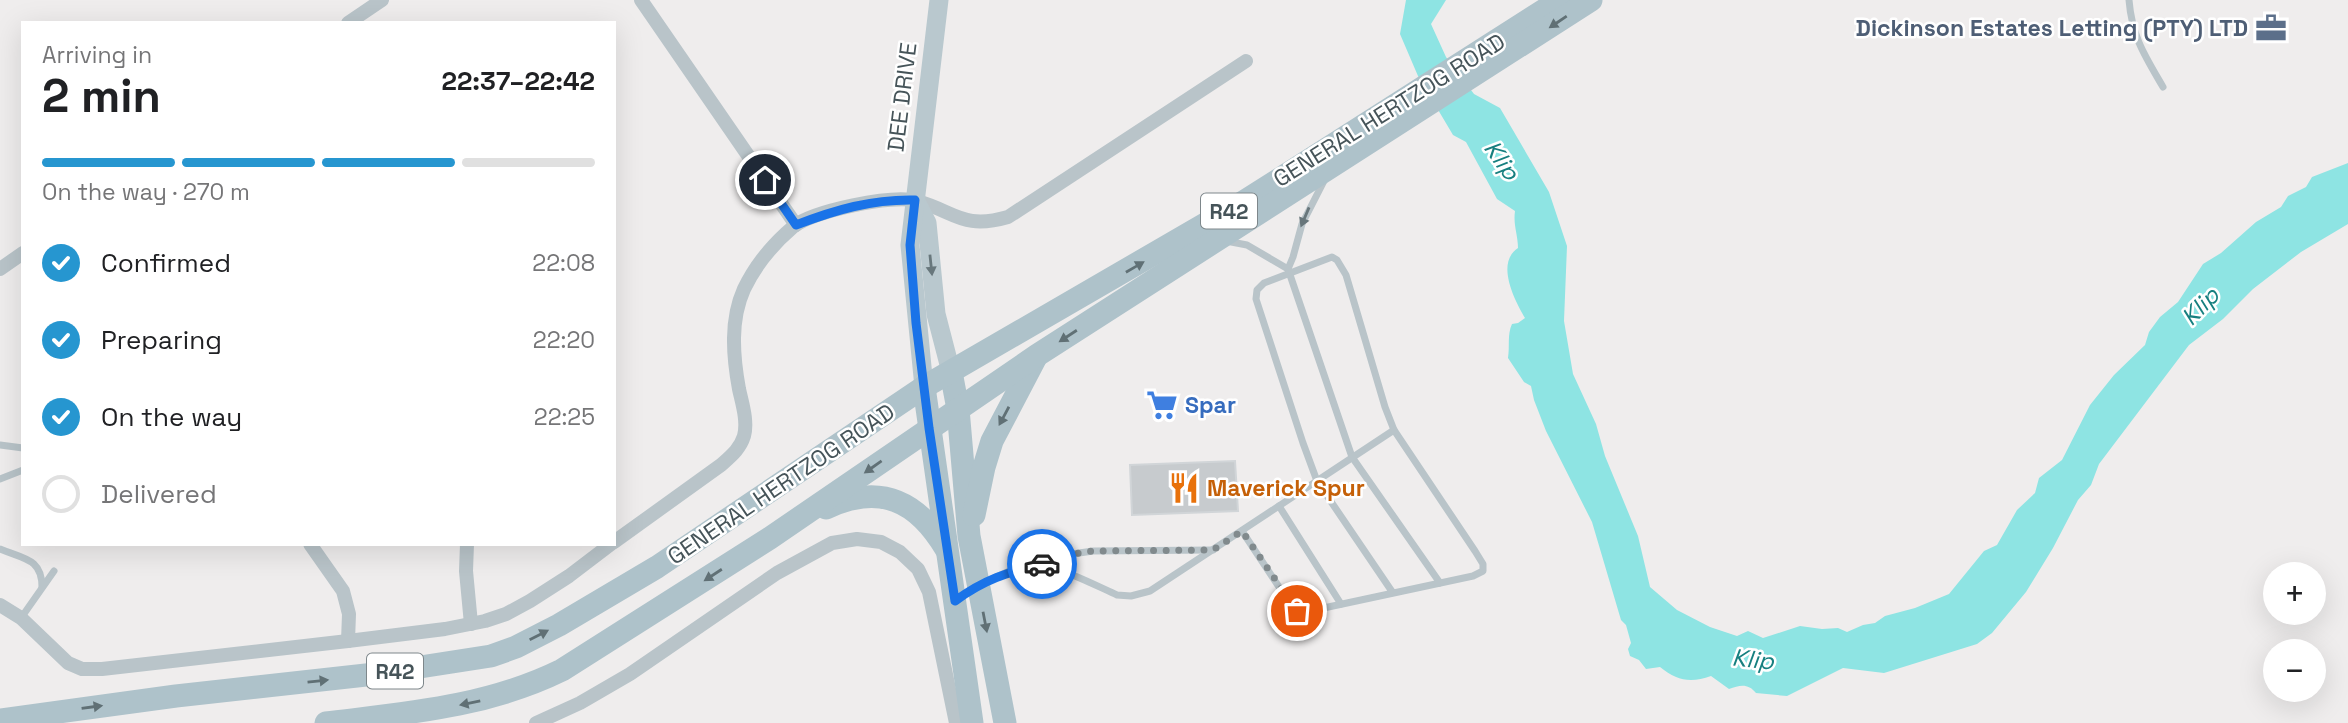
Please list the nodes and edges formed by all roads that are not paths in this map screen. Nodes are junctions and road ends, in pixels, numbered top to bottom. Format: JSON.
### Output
{"nodes":[{"id":1,"x":382,"y":0,"type":"edge"},
{"id":2,"x":641,"y":0,"type":"edge"},
{"id":3,"x":939,"y":0,"type":"edge"},
{"id":4,"x":1560,"y":0,"type":"edge"},
{"id":5,"x":1591,"y":0,"type":"edge"},
{"id":6,"x":2129,"y":0,"type":"edge"},
{"id":7,"x":351,"y":21,"type":"edge"},
{"id":8,"x":1520,"y":37,"type":"junction"},
{"id":9,"x":1246,"y":61,"type":"dead end"},
{"id":10,"x":2163,"y":87,"type":"dead end"},
{"id":11,"x":1385,"y":123,"type":"junction"},
{"id":12,"x":1329,"y":169,"type":"junction"},
{"id":13,"x":915,"y":200,"type":"junction"},
{"id":14,"x":796,"y":225,"type":"junction"},
{"id":15,"x":1214,"y":242,"type":"junction"},
{"id":16,"x":21,"y":254,"type":"edge"},
{"id":17,"x":0,"y":270,"type":"edge"},
{"id":18,"x":1288,"y":271,"type":"junction"},
{"id":19,"x":1036,"y":356,"type":"junction"},
{"id":20,"x":951,"y":372,"type":"junction"},
{"id":21,"x":924,"y":387,"type":"junction"},
{"id":22,"x":958,"y":409,"type":"junction"},
{"id":23,"x":929,"y":428,"type":"junction"},
{"id":24,"x":1394,"y":430,"type":"junction"},
{"id":25,"x":0,"y":445,"type":"edge"},
{"id":26,"x":21,"y":448,"type":"edge"},
{"id":27,"x":1352,"y":457,"type":"junction"},
{"id":28,"x":21,"y":471,"type":"edge"},
{"id":29,"x":0,"y":479,"type":"edge"},
{"id":30,"x":1317,"y":481,"type":"junction"},
{"id":31,"x":1279,"y":506,"type":"junction"},
{"id":32,"x":790,"y":524,"type":"junction"},
{"id":33,"x":1242,"y":531,"type":"junction"},
{"id":34,"x":969,"y":536,"type":"junction"},
{"id":35,"x":616,"y":541,"type":"edge"},
{"id":36,"x":311,"y":546,"type":"edge"},
{"id":37,"x":467,"y":546,"type":"edge"},
{"id":38,"x":609,"y":546,"type":"edge"},
{"id":39,"x":0,"y":549,"type":"edge"},
{"id":40,"x":1213,"y":550,"type":"junction"},
{"id":41,"x":949,"y":555,"type":"junction"},
{"id":42,"x":1041,"y":564,"type":"junction"},
{"id":43,"x":54,"y":570,"type":"dead end"},
{"id":44,"x":1440,"y":583,"type":"junction"},
{"id":45,"x":978,"y":584,"type":"junction"},
{"id":46,"x":42,"y":587,"type":"junction"},
{"id":47,"x":1393,"y":593,"type":"junction"},
{"id":48,"x":955,"y":601,"type":"junction"},
{"id":49,"x":1341,"y":604,"type":"junction"},
{"id":50,"x":0,"y":605,"type":"edge"},
{"id":51,"x":21,"y":618,"type":"junction"},
{"id":52,"x":471,"y":624,"type":"junction"},
{"id":53,"x":348,"y":641,"type":"junction"},
{"id":54,"x":0,"y":720,"type":"edge"},
{"id":55,"x":326,"y":723,"type":"edge"},
{"id":56,"x":536,"y":723,"type":"edge"},
{"id":57,"x":956,"y":723,"type":"edge"},
{"id":58,"x":972,"y":723,"type":"edge"},
{"id":59,"x":1005,"y":723,"type":"edge"}],
"edges":[{"from":1,"to":7,"type":"street"},
{"from":2,"to":14,"type":"street"},
{"from":3,"to":13,"type":"street","name":"DEE DRIVE"},
{"from":4,"to":8,"type":"main road","name":"GENERAL HERTZOG ROAD","number":"R42"},
{"from":5,"to":8,"type":"main road","name":"GENERAL HERTZOG ROAD","number":"R42","one_way":true},
{"from":6,"to":10,"type":"lane"},
{"from":8,"to":11,"type":"main road","name":"GENERAL HERTZOG ROAD","number":"R42"},
{"from":9,"to":13,"type":"street"},
{"from":11,"to":12,"type":"main road","name":"GENERAL HERTZOG ROAD","number":"R42"},
{"from":20,"to":11,"type":"main road","name":"GENERAL HERTZOG ROAD","number":"R42","one_way":true},
{"from":12,"to":15,"type":"main road","name":"GENERAL HERTZOG ROAD","number":"R42"},
{"from":12,"to":18,"type":"lane","one_way":true},
{"from":13,"to":14,"type":"street"},
{"from":13,"to":20,"type":"street","name":"DEE DRIVE","one_way":true},
{"from":13,"to":21,"type":"street","name":"DEE DRIVE"},
{"from":14,"to":35,"type":"street","name":"GENERAL HERTZOG ROAD"},
{"from":15,"to":18,"type":"lane"},
{"from":15,"to":19,"type":"main road","name":"GENERAL HERTZOG ROAD","number":"R42","one_way":true},
{"from":16,"to":17,"type":"street"},
{"from":18,"to":24,"type":"lane"},
{"from":18,"to":27,"type":"lane"},
{"from":18,"to":30,"type":"lane"},
{"from":19,"to":22,"type":"main road","name":"GENERAL HERTZOG ROAD","number":"R42"},
{"from":19,"to":34,"type":"main road","one_way":true},
{"from":20,"to":21,"type":"main road","name":"GENERAL HERTZOG ROAD","number":"R42"},
{"from":20,"to":22,"type":"main road"},
{"from":21,"to":23,"type":"main road"},
{"from":54,"to":21,"type":"main road","name":"GENERAL HERTZOG ROAD","number":"R42","one_way":true},
{"from":22,"to":23,"type":"main road","name":"GENERAL HERTZOG ROAD","number":"R42"},
{"from":22,"to":34,"type":"main road"},
{"from":23,"to":32,"type":"main road","name":"GENERAL HERTZOG ROAD","number":"R42","one_way":true},
{"from":23,"to":41,"type":"main road"},
{"from":24,"to":27,"type":"lane"},
{"from":24,"to":44,"type":"lane"},
{"from":25,"to":26,"type":"lane"},
{"from":27,"to":30,"type":"lane"},
{"from":27,"to":44,"type":"lane"},
{"from":28,"to":29,"type":"lane"},
{"from":30,"to":31,"type":"lane"},
{"from":30,"to":47,"type":"lane"},
{"from":31,"to":33,"type":"lane"},
{"from":31,"to":49,"type":"lane"},
{"from":32,"to":41,"type":"main road"},
{"from":32,"to":55,"type":"main road","name":"GENERAL HERTZOG ROAD","number":"R42","one_way":true},
{"from":33,"to":40,"type":"lane"},
{"from":33,"to":49,"type":"lane"},
{"from":34,"to":45,"type":"main road"},
{"from":36,"to":53,"type":"street"},
{"from":37,"to":52,"type":"street"},
{"from":38,"to":52,"type":"street","name":"GENERAL HERTZOG ROAD"},
{"from":39,"to":46,"type":"lane"},
{"from":40,"to":42,"type":"lane"},
{"from":40,"to":42,"type":"lane"},
{"from":41,"to":48,"type":"main road"},
{"from":42,"to":45,"type":"lane"},
{"from":43,"to":46,"type":"lane"},
{"from":44,"to":47,"type":"lane"},
{"from":45,"to":48,"type":"lane"},
{"from":45,"to":59,"type":"main road","one_way":true},
{"from":46,"to":51,"type":"lane"},
{"from":47,"to":49,"type":"lane"},
{"from":48,"to":58,"type":"main road"},
{"from":50,"to":51,"type":"street"},
{"from":51,"to":53,"type":"street","name":"GENERAL HERTZOG ROAD"},
{"from":52,"to":53,"type":"street","name":"GENERAL HERTZOG ROAD"},
{"from":56,"to":57,"type":"street"}]}
